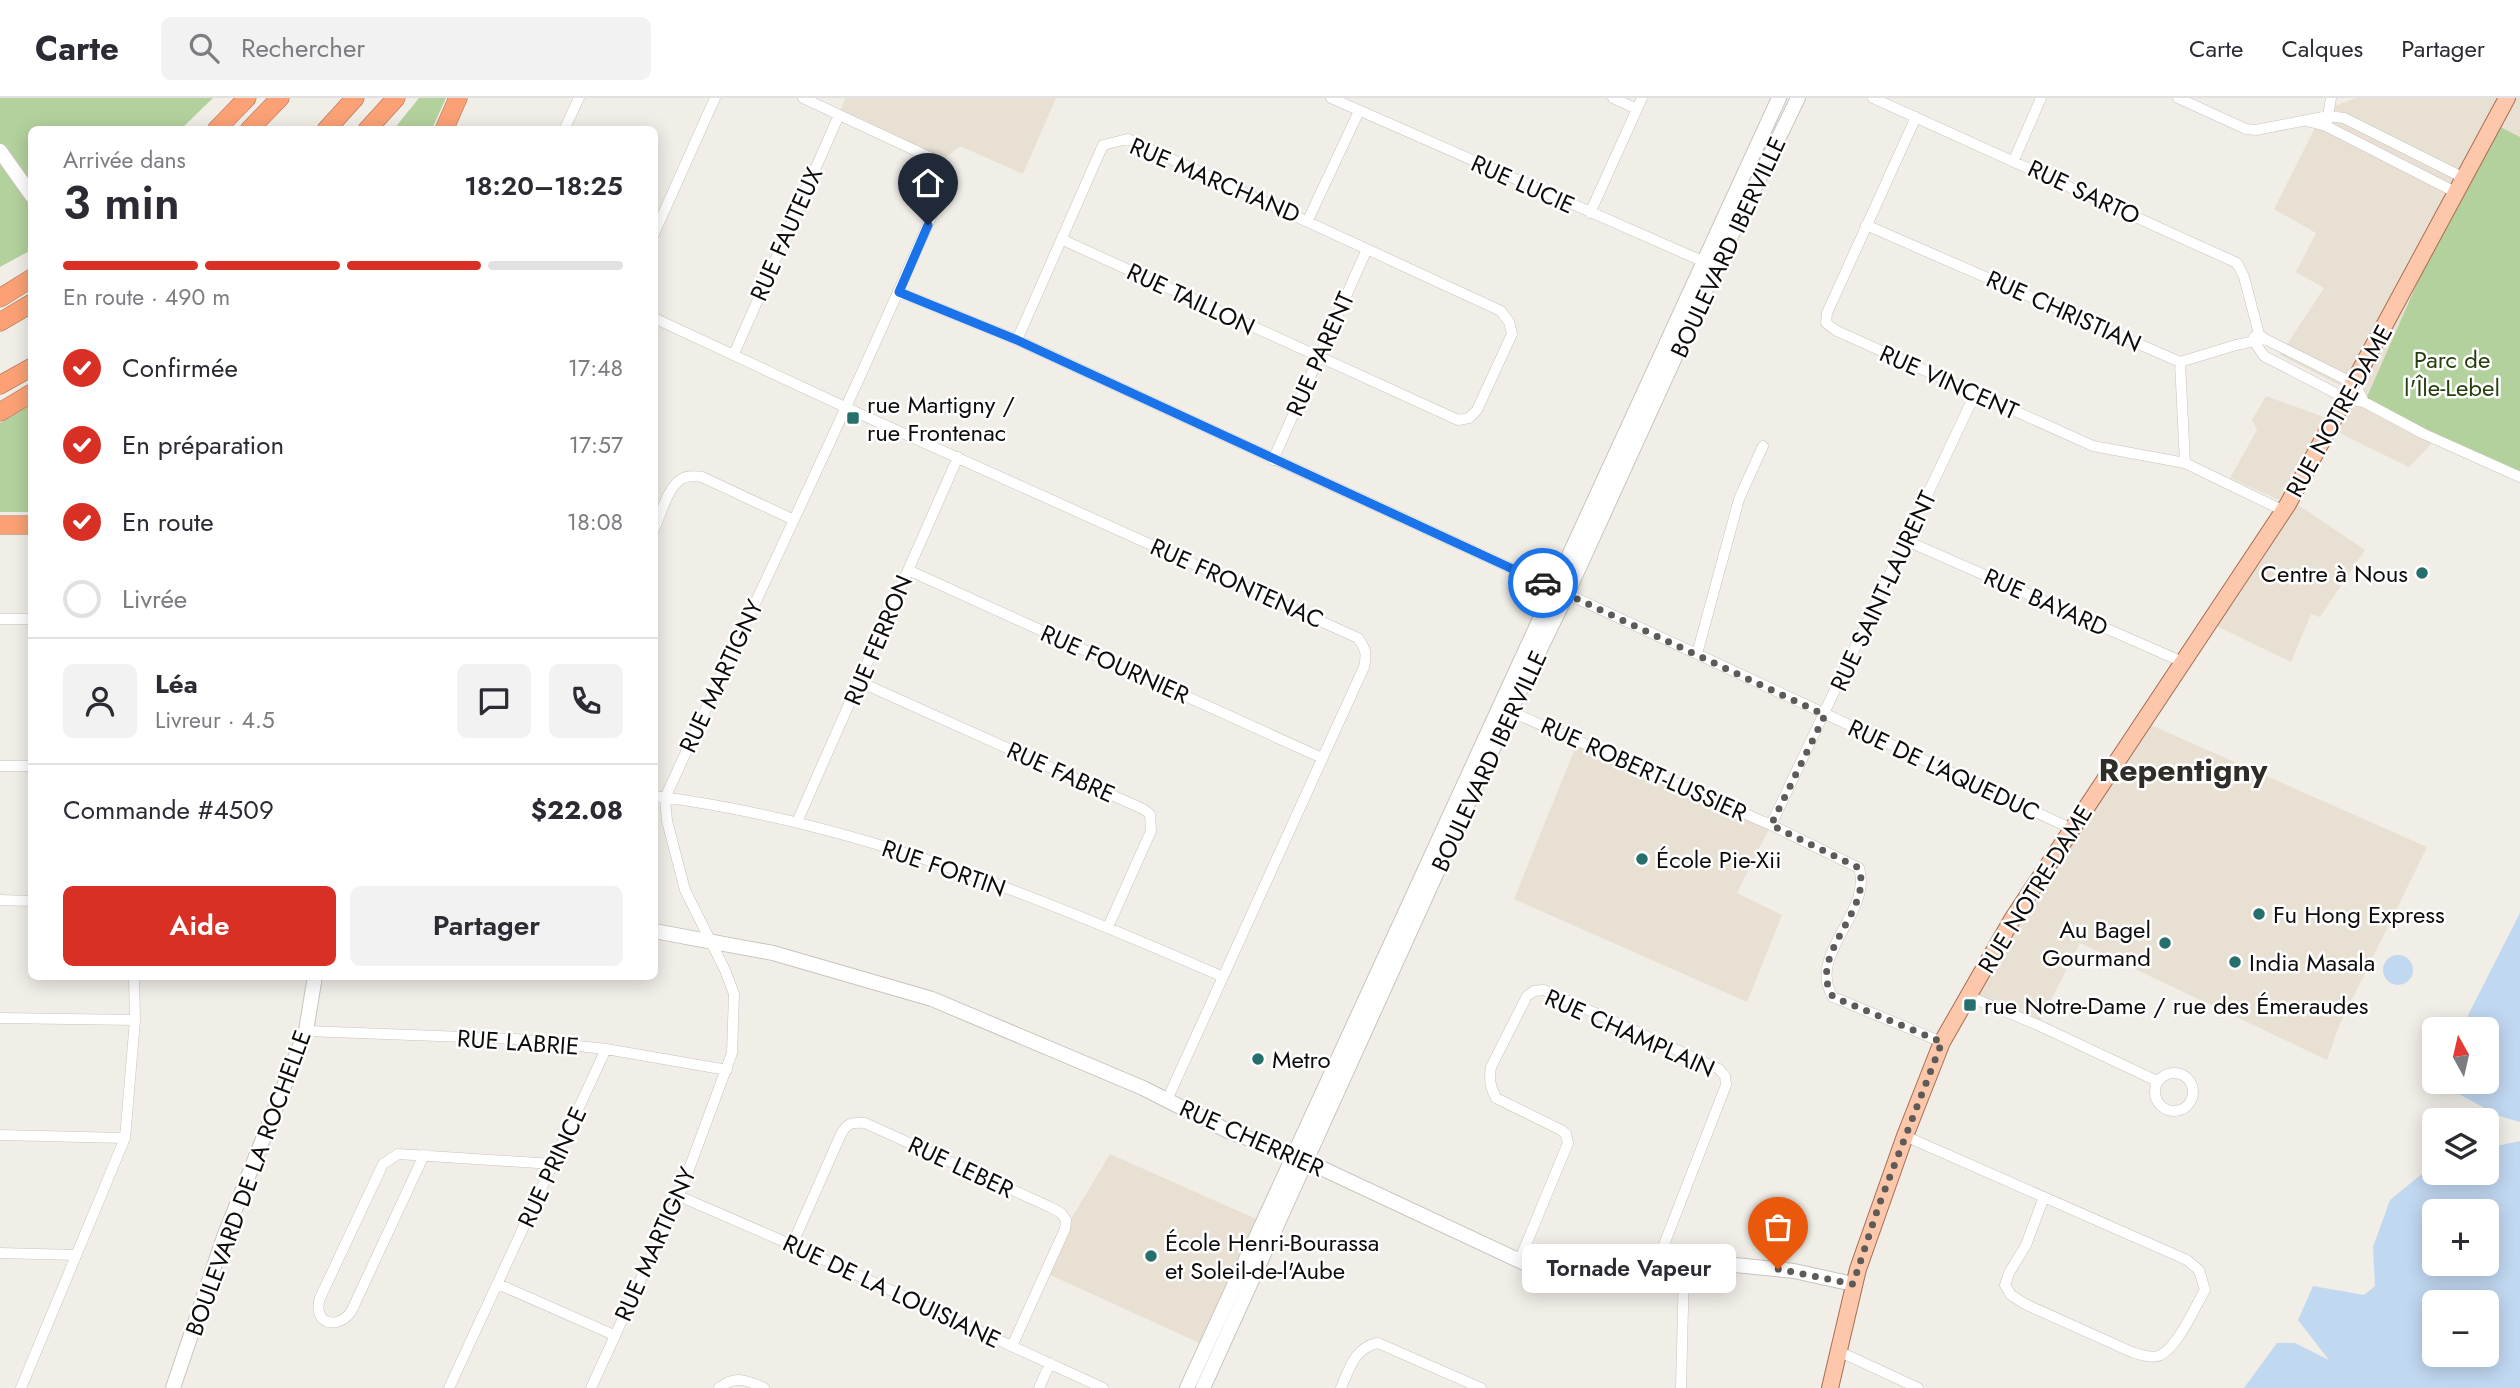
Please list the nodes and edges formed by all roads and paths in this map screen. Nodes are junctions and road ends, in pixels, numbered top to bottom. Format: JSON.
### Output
{"nodes":[{"id":1,"x":247,"y":98,"type":"edge"},
{"id":2,"x":280,"y":98,"type":"edge"},
{"id":3,"x":355,"y":98,"type":"edge"},
{"id":4,"x":396,"y":98,"type":"edge"},
{"id":5,"x":458,"y":98,"type":"edge"},
{"id":6,"x":579,"y":98,"type":"edge"},
{"id":7,"x":715,"y":98,"type":"edge"},
{"id":8,"x":803,"y":98,"type":"edge"},
{"id":9,"x":1331,"y":98,"type":"edge"},
{"id":10,"x":1613,"y":98,"type":"edge"},
{"id":11,"x":1642,"y":98,"type":"edge"},
{"id":12,"x":1779,"y":98,"type":"edge"},
{"id":13,"x":1798,"y":98,"type":"edge"},
{"id":14,"x":1873,"y":98,"type":"edge"},
{"id":15,"x":2041,"y":98,"type":"edge"},
{"id":16,"x":2178,"y":98,"type":"edge"},
{"id":17,"x":2331,"y":98,"type":"edge"},
{"id":18,"x":2507,"y":98,"type":"edge"},
{"id":19,"x":1637,"y":109,"type":"junction"},
{"id":20,"x":1359,"y":111,"type":"junction"},
{"id":21,"x":839,"y":114,"type":"junction"},
{"id":22,"x":1916,"y":117,"type":"junction"},
{"id":23,"x":2327,"y":121,"type":"junction"},
{"id":24,"x":220,"y":126,"type":"edge"},
{"id":25,"x":253,"y":126,"type":"edge"},
{"id":26,"x":330,"y":126,"type":"edge"},
{"id":27,"x":371,"y":126,"type":"edge"},
{"id":28,"x":446,"y":126,"type":"edge"},
{"id":29,"x":566,"y":126,"type":"edge"},
{"id":30,"x":0,"y":151,"type":"edge"},
{"id":31,"x":2014,"y":160,"type":"junction"},
{"id":32,"x":2461,"y":186,"type":"junction"},
{"id":33,"x":28,"y":190,"type":"edge"},
{"id":34,"x":1590,"y":213,"type":"junction"},
{"id":35,"x":1308,"y":220,"type":"junction"},
{"id":36,"x":658,"y":225,"type":"edge"},
{"id":37,"x":1866,"y":225,"type":"junction"},
{"id":38,"x":1063,"y":240,"type":"junction"},
{"id":39,"x":1367,"y":248,"type":"junction"},
{"id":40,"x":1710,"y":265,"type":"junction"},
{"id":41,"x":28,"y":280,"type":"edge"},
{"id":42,"x":899,"y":292,"type":"junction"},
{"id":43,"x":0,"y":298,"type":"edge"},
{"id":44,"x":28,"y":305,"type":"edge"},
{"id":45,"x":658,"y":320,"type":"edge"},
{"id":46,"x":0,"y":322,"type":"edge"},
{"id":47,"x":1017,"y":340,"type":"junction"},
{"id":48,"x":2260,"y":340,"type":"junction"},
{"id":49,"x":734,"y":354,"type":"junction"},
{"id":50,"x":1320,"y":358,"type":"junction"},
{"id":51,"x":2180,"y":362,"type":"junction"},
{"id":52,"x":28,"y":369,"type":"edge"},
{"id":53,"x":0,"y":385,"type":"edge"},
{"id":54,"x":2351,"y":391,"type":"junction"},
{"id":55,"x":1975,"y":394,"type":"junction"},
{"id":56,"x":28,"y":395,"type":"edge"},
{"id":57,"x":2364,"y":402,"type":"junction"},
{"id":58,"x":847,"y":408,"type":"junction"},
{"id":59,"x":0,"y":412,"type":"edge"},
{"id":60,"x":1763,"y":446,"type":"dead end"},
{"id":61,"x":958,"y":457,"type":"junction"},
{"id":62,"x":1273,"y":460,"type":"junction"},
{"id":63,"x":2185,"y":463,"type":"junction"},
{"id":64,"x":2520,"y":477,"type":"edge"},
{"id":65,"x":2284,"y":511,"type":"junction"},
{"id":66,"x":793,"y":519,"type":"junction"},
{"id":67,"x":658,"y":521,"type":"edge"},
{"id":68,"x":0,"y":525,"type":"edge"},
{"id":69,"x":28,"y":525,"type":"edge"},
{"id":70,"x":1906,"y":541,"type":"junction"},
{"id":71,"x":908,"y":570,"type":"junction"},
{"id":72,"x":1561,"y":591,"type":"junction"},
{"id":73,"x":0,"y":619,"type":"edge"},
{"id":74,"x":28,"y":619,"type":"edge"},
{"id":75,"x":1698,"y":654,"type":"junction"},
{"id":76,"x":2185,"y":663,"type":"junction"},
{"id":77,"x":860,"y":682,"type":"junction"},
{"id":78,"x":1505,"y":709,"type":"junction"},
{"id":79,"x":1825,"y":715,"type":"junction"},
{"id":80,"x":1322,"y":758,"type":"junction"},
{"id":81,"x":0,"y":766,"type":"edge"},
{"id":82,"x":28,"y":766,"type":"edge"},
{"id":83,"x":660,"y":797,"type":"edge"},
{"id":84,"x":797,"y":822,"type":"junction"},
{"id":85,"x":1771,"y":825,"type":"junction"},
{"id":86,"x":2072,"y":829,"type":"junction"},
{"id":87,"x":0,"y":900,"type":"edge"},
{"id":88,"x":28,"y":901,"type":"edge"},
{"id":89,"x":1108,"y":927,"type":"junction"},
{"id":90,"x":658,"y":932,"type":"edge"},
{"id":91,"x":711,"y":940,"type":"junction"},
{"id":92,"x":1221,"y":976,"type":"junction"},
{"id":93,"x":134,"y":980,"type":"edge"},
{"id":94,"x":314,"y":980,"type":"edge"},
{"id":95,"x":1968,"y":996,"type":"junction"},
{"id":96,"x":0,"y":1018,"type":"edge"},
{"id":97,"x":135,"y":1020,"type":"junction"},
{"id":98,"x":306,"y":1031,"type":"junction"},
{"id":99,"x":1942,"y":1042,"type":"junction"},
{"id":100,"x":606,"y":1049,"type":"junction"},
{"id":101,"x":727,"y":1070,"type":"junction"},
{"id":102,"x":2157,"y":1081,"type":"junction"},
{"id":103,"x":1167,"y":1100,"type":"junction"},
{"id":104,"x":0,"y":1135,"type":"edge"},
{"id":105,"x":1905,"y":1136,"type":"junction"},
{"id":106,"x":125,"y":1138,"type":"junction"},
{"id":107,"x":424,"y":1154,"type":"junction"},
{"id":108,"x":1300,"y":1159,"type":"junction"},
{"id":109,"x":553,"y":1164,"type":"junction"},
{"id":110,"x":679,"y":1196,"type":"junction"},
{"id":111,"x":2044,"y":1197,"type":"junction"},
{"id":112,"x":792,"y":1245,"type":"junction"},
{"id":113,"x":0,"y":1253,"type":"edge"},
{"id":114,"x":75,"y":1255,"type":"junction"},
{"id":115,"x":1520,"y":1259,"type":"junction"},
{"id":116,"x":1684,"y":1267,"type":"junction"},
{"id":117,"x":1653,"y":1273,"type":"junction"},
{"id":118,"x":498,"y":1284,"type":"junction"},
{"id":119,"x":1853,"y":1284,"type":"junction"},
{"id":120,"x":614,"y":1335,"type":"junction"},
{"id":121,"x":1012,"y":1346,"type":"junction"},
{"id":122,"x":1838,"y":1351,"type":"junction"},
{"id":123,"x":1050,"y":1363,"type":"junction"},
{"id":124,"x":176,"y":1387,"type":"edge"},
{"id":125,"x":21,"y":1388,"type":"edge"},
{"id":126,"x":449,"y":1388,"type":"edge"},
{"id":127,"x":591,"y":1388,"type":"edge"},
{"id":128,"x":719,"y":1388,"type":"edge"},
{"id":129,"x":764,"y":1388,"type":"edge"},
{"id":130,"x":1039,"y":1388,"type":"edge"},
{"id":131,"x":1103,"y":1388,"type":"edge"},
{"id":132,"x":1187,"y":1388,"type":"edge"},
{"id":133,"x":1203,"y":1388,"type":"edge"},
{"id":134,"x":1341,"y":1388,"type":"edge"},
{"id":135,"x":1480,"y":1388,"type":"edge"},
{"id":136,"x":1681,"y":1388,"type":"edge"},
{"id":137,"x":1830,"y":1388,"type":"edge"},
{"id":138,"x":1918,"y":1388,"type":"edge"}],
"edges":[{"from":1,"to":24,"type":"highway"},
{"from":2,"to":25,"type":"highway"},
{"from":3,"to":26,"type":"highway"},
{"from":4,"to":27,"type":"highway"},
{"from":5,"to":28,"type":"highway"},
{"from":6,"to":29,"type":"street"},
{"from":7,"to":36,"type":"street"},
{"from":8,"to":21,"type":"street"},
{"from":9,"to":20,"type":"street","name":"RUE LUCIE"},
{"from":10,"to":19,"type":"street"},
{"from":11,"to":19,"type":"street"},
{"from":12,"to":40,"type":"street","name":"BOULEVARD IBERVILLE"},
{"from":13,"to":40,"type":"street","name":"BOULEVARD IBERVILLE"},
{"from":14,"to":22,"type":"street","name":"RUE SARTO"},
{"from":15,"to":31,"type":"street"},
{"from":16,"to":23,"type":"street"},
{"from":17,"to":23,"type":"street"},
{"from":18,"to":32,"type":"main road","name":"RUE NOTRE-DAME"},
{"from":19,"to":34,"type":"street"},
{"from":20,"to":34,"type":"street","name":"RUE LUCIE"},
{"from":20,"to":35,"type":"street"},
{"from":21,"to":42,"type":"street","name":"RUE MARTIGNY"},
{"from":21,"to":49,"type":"street","name":"RUE FAUTEUX"},
{"from":22,"to":31,"type":"street","name":"RUE SARTO"},
{"from":22,"to":37,"type":"street","name":"RUE VINCENT"},
{"from":23,"to":32,"type":"street"},
{"from":23,"to":32,"type":"street"},
{"from":30,"to":33,"type":"street"},
{"from":31,"to":48,"type":"street","name":"RUE SARTO"},
{"from":32,"to":54,"type":"main road","name":"RUE NOTRE-DAME"},
{"from":34,"to":40,"type":"street","name":"RUE LUCIE"},
{"from":35,"to":38,"type":"street","name":"RUE MARCHAND"},
{"from":35,"to":39,"type":"street","name":"RUE MARCHAND"},
{"from":37,"to":51,"type":"street","name":"RUE CHRISTIAN"},
{"from":37,"to":55,"type":"street","name":"RUE VINCENT"},
{"from":38,"to":47,"type":"street","name":"RUE MARCHAND"},
{"from":38,"to":50,"type":"street","name":"RUE TAILLON"},
{"from":39,"to":50,"type":"street","name":"RUE PARENT"},
{"from":39,"to":50,"type":"street","name":"RUE MARCHAND"},
{"from":40,"to":72,"type":"street","name":"BOULEVARD IBERVILLE"},
{"from":41,"to":43,"type":"highway"},
{"from":42,"to":47,"type":"street","name":"RUE DE L'AQUEDUC"},
{"from":42,"to":58,"type":"street","name":"RUE MARTIGNY"},
{"from":44,"to":46,"type":"highway"},
{"from":45,"to":49,"type":"street","name":"RUE FRONTENAC"},
{"from":47,"to":62,"type":"street","name":"RUE DE L'AQUEDUC"},
{"from":48,"to":51,"type":"street"},
{"from":48,"to":54,"type":"street"},
{"from":48,"to":54,"type":"street"},
{"from":49,"to":58,"type":"street","name":"RUE FRONTENAC"},
{"from":50,"to":62,"type":"street","name":"RUE PARENT"},
{"from":51,"to":63,"type":"street"},
{"from":52,"to":53,"type":"highway"},
{"from":54,"to":57,"type":"street"},
{"from":54,"to":57,"type":"street"},
{"from":54,"to":65,"type":"main road","name":"RUE NOTRE-DAME"},
{"from":55,"to":63,"type":"street","name":"RUE VINCENT"},
{"from":55,"to":70,"type":"street","name":"RUE SAINT-LAURENT"},
{"from":56,"to":59,"type":"highway"},
{"from":57,"to":64,"type":"street"},
{"from":58,"to":61,"type":"street","name":"RUE FRONTENAC"},
{"from":58,"to":66,"type":"street","name":"RUE MARTIGNY"},
{"from":60,"to":75,"type":"street"},
{"from":61,"to":71,"type":"street","name":"RUE FERRON"},
{"from":61,"to":80,"type":"street","name":"RUE FRONTENAC"},
{"from":62,"to":72,"type":"street","name":"RUE DE L'AQUEDUC"},
{"from":63,"to":65,"type":"street","name":"RUE VINCENT"},
{"from":65,"to":76,"type":"main road","name":"RUE NOTRE-DAME"},
{"from":66,"to":67,"type":"street"},
{"from":66,"to":83,"type":"street","name":"RUE MARTIGNY"},
{"from":68,"to":69,"type":"highway"},
{"from":70,"to":76,"type":"street","name":"RUE BAYARD"},
{"from":70,"to":79,"type":"street","name":"RUE SAINT-LAURENT"},
{"from":71,"to":77,"type":"street","name":"RUE FERRON"},
{"from":71,"to":80,"type":"street","name":"RUE FOURNIER"},
{"from":72,"to":75,"type":"street","name":"RUE DE L'AQUEDUC"},
{"from":72,"to":78,"type":"street","name":"BOULEVARD IBERVILLE"},
{"from":73,"to":74,"type":"street"},
{"from":75,"to":79,"type":"street","name":"RUE DE L'AQUEDUC"},
{"from":76,"to":86,"type":"main road","name":"RUE NOTRE-DAME"},
{"from":77,"to":84,"type":"street","name":"RUE FERRON"},
{"from":77,"to":89,"type":"street","name":"RUE FABRE"},
{"from":78,"to":85,"type":"street","name":"RUE ROBERT-LUSSIER"},
{"from":78,"to":108,"type":"street","name":"BOULEVARD IBERVILLE"},
{"from":79,"to":85,"type":"street","name":"RUE SAINT-LAURENT"},
{"from":79,"to":86,"type":"street","name":"RUE DE L'AQUEDUC"},
{"from":80,"to":92,"type":"street","name":"RUE FRONTENAC"},
{"from":81,"to":82,"type":"street"},
{"from":83,"to":84,"type":"street","name":"RUE FORTIN"},
{"from":83,"to":91,"type":"street","name":"RUE MARTIGNY"},
{"from":84,"to":89,"type":"street","name":"RUE FORTIN"},
{"from":85,"to":99,"type":"street","name":"RUE ROBERT-LUSSIER"},
{"from":86,"to":95,"type":"main road","name":"RUE NOTRE-DAME"},
{"from":87,"to":88,"type":"street"},
{"from":89,"to":92,"type":"street","name":"RUE FORTIN"},
{"from":90,"to":91,"type":"street","name":"RUE CHERRIER"},
{"from":91,"to":101,"type":"street","name":"RUE MARTIGNY"},
{"from":91,"to":103,"type":"street","name":"RUE CHERRIER"},
{"from":92,"to":103,"type":"street","name":"RUE FRONTENAC"},
{"from":93,"to":97,"type":"street"},
{"from":94,"to":98,"type":"street","name":"BOULEVARD DE LA ROCHELLE"},
{"from":95,"to":99,"type":"main road","name":"RUE NOTRE-DAME"},
{"from":95,"to":102,"type":"street"},
{"from":96,"to":97,"type":"street"},
{"from":97,"to":106,"type":"street"},
{"from":98,"to":100,"type":"street","name":"RUE LABRIE"},
{"from":98,"to":124,"type":"street","name":"BOULEVARD DE LA ROCHELLE"},
{"from":99,"to":105,"type":"main road","name":"RUE NOTRE-DAME"},
{"from":100,"to":101,"type":"street","name":"RUE LABRIE"},
{"from":100,"to":109,"type":"street","name":"RUE PRINCE"},
{"from":101,"to":110,"type":"street","name":"RUE MARTIGNY"},
{"from":102,"to":102,"type":"street"},
{"from":103,"to":108,"type":"street","name":"RUE CHERRIER"},
{"from":104,"to":106,"type":"street"},
{"from":105,"to":111,"type":"street"},
{"from":105,"to":119,"type":"main road","name":"RUE NOTRE-DAME"},
{"from":106,"to":114,"type":"street"},
{"from":107,"to":107,"type":"street"},
{"from":107,"to":109,"type":"street"},
{"from":108,"to":115,"type":"street","name":"RUE CHERRIER"},
{"from":108,"to":132,"type":"street","name":"BOULEVARD IBERVILLE"},
{"from":108,"to":133,"type":"street","name":"BOULEVARD IBERVILLE"},
{"from":109,"to":118,"type":"street","name":"RUE PRINCE"},
{"from":110,"to":112,"type":"street","name":"RUE DE LA LOUISIANE"},
{"from":110,"to":120,"type":"street","name":"RUE MARTIGNY"},
{"from":111,"to":111,"type":"street"},
{"from":112,"to":121,"type":"street","name":"RUE DE LA LOUISIANE"},
{"from":112,"to":121,"type":"street","name":"RUE LEBER"},
{"from":113,"to":114,"type":"street"},
{"from":114,"to":125,"type":"street"},
{"from":115,"to":117,"type":"street","name":"RUE CHERRIER"},
{"from":115,"to":117,"type":"street","name":"RUE CHAMPLAIN"},
{"from":116,"to":117,"type":"street","name":"RUE CHERRIER"},
{"from":116,"to":119,"type":"street","name":"RUE CHERRIER"},
{"from":116,"to":136,"type":"street"},
{"from":118,"to":120,"type":"street"},
{"from":118,"to":126,"type":"street","name":"RUE PRINCE"},
{"from":119,"to":122,"type":"main road","name":"RUE NOTRE-DAME"},
{"from":120,"to":127,"type":"street","name":"RUE MARTIGNY"},
{"from":121,"to":123,"type":"street","name":"RUE DE LA LOUISIANE"},
{"from":122,"to":137,"type":"main road","name":"RUE NOTRE-DAME"},
{"from":122,"to":138,"type":"street"},
{"from":123,"to":130,"type":"street"},
{"from":123,"to":131,"type":"street","name":"RUE DE LA LOUISIANE"},
{"from":128,"to":129,"type":"street"},
{"from":134,"to":135,"type":"street"}]}
